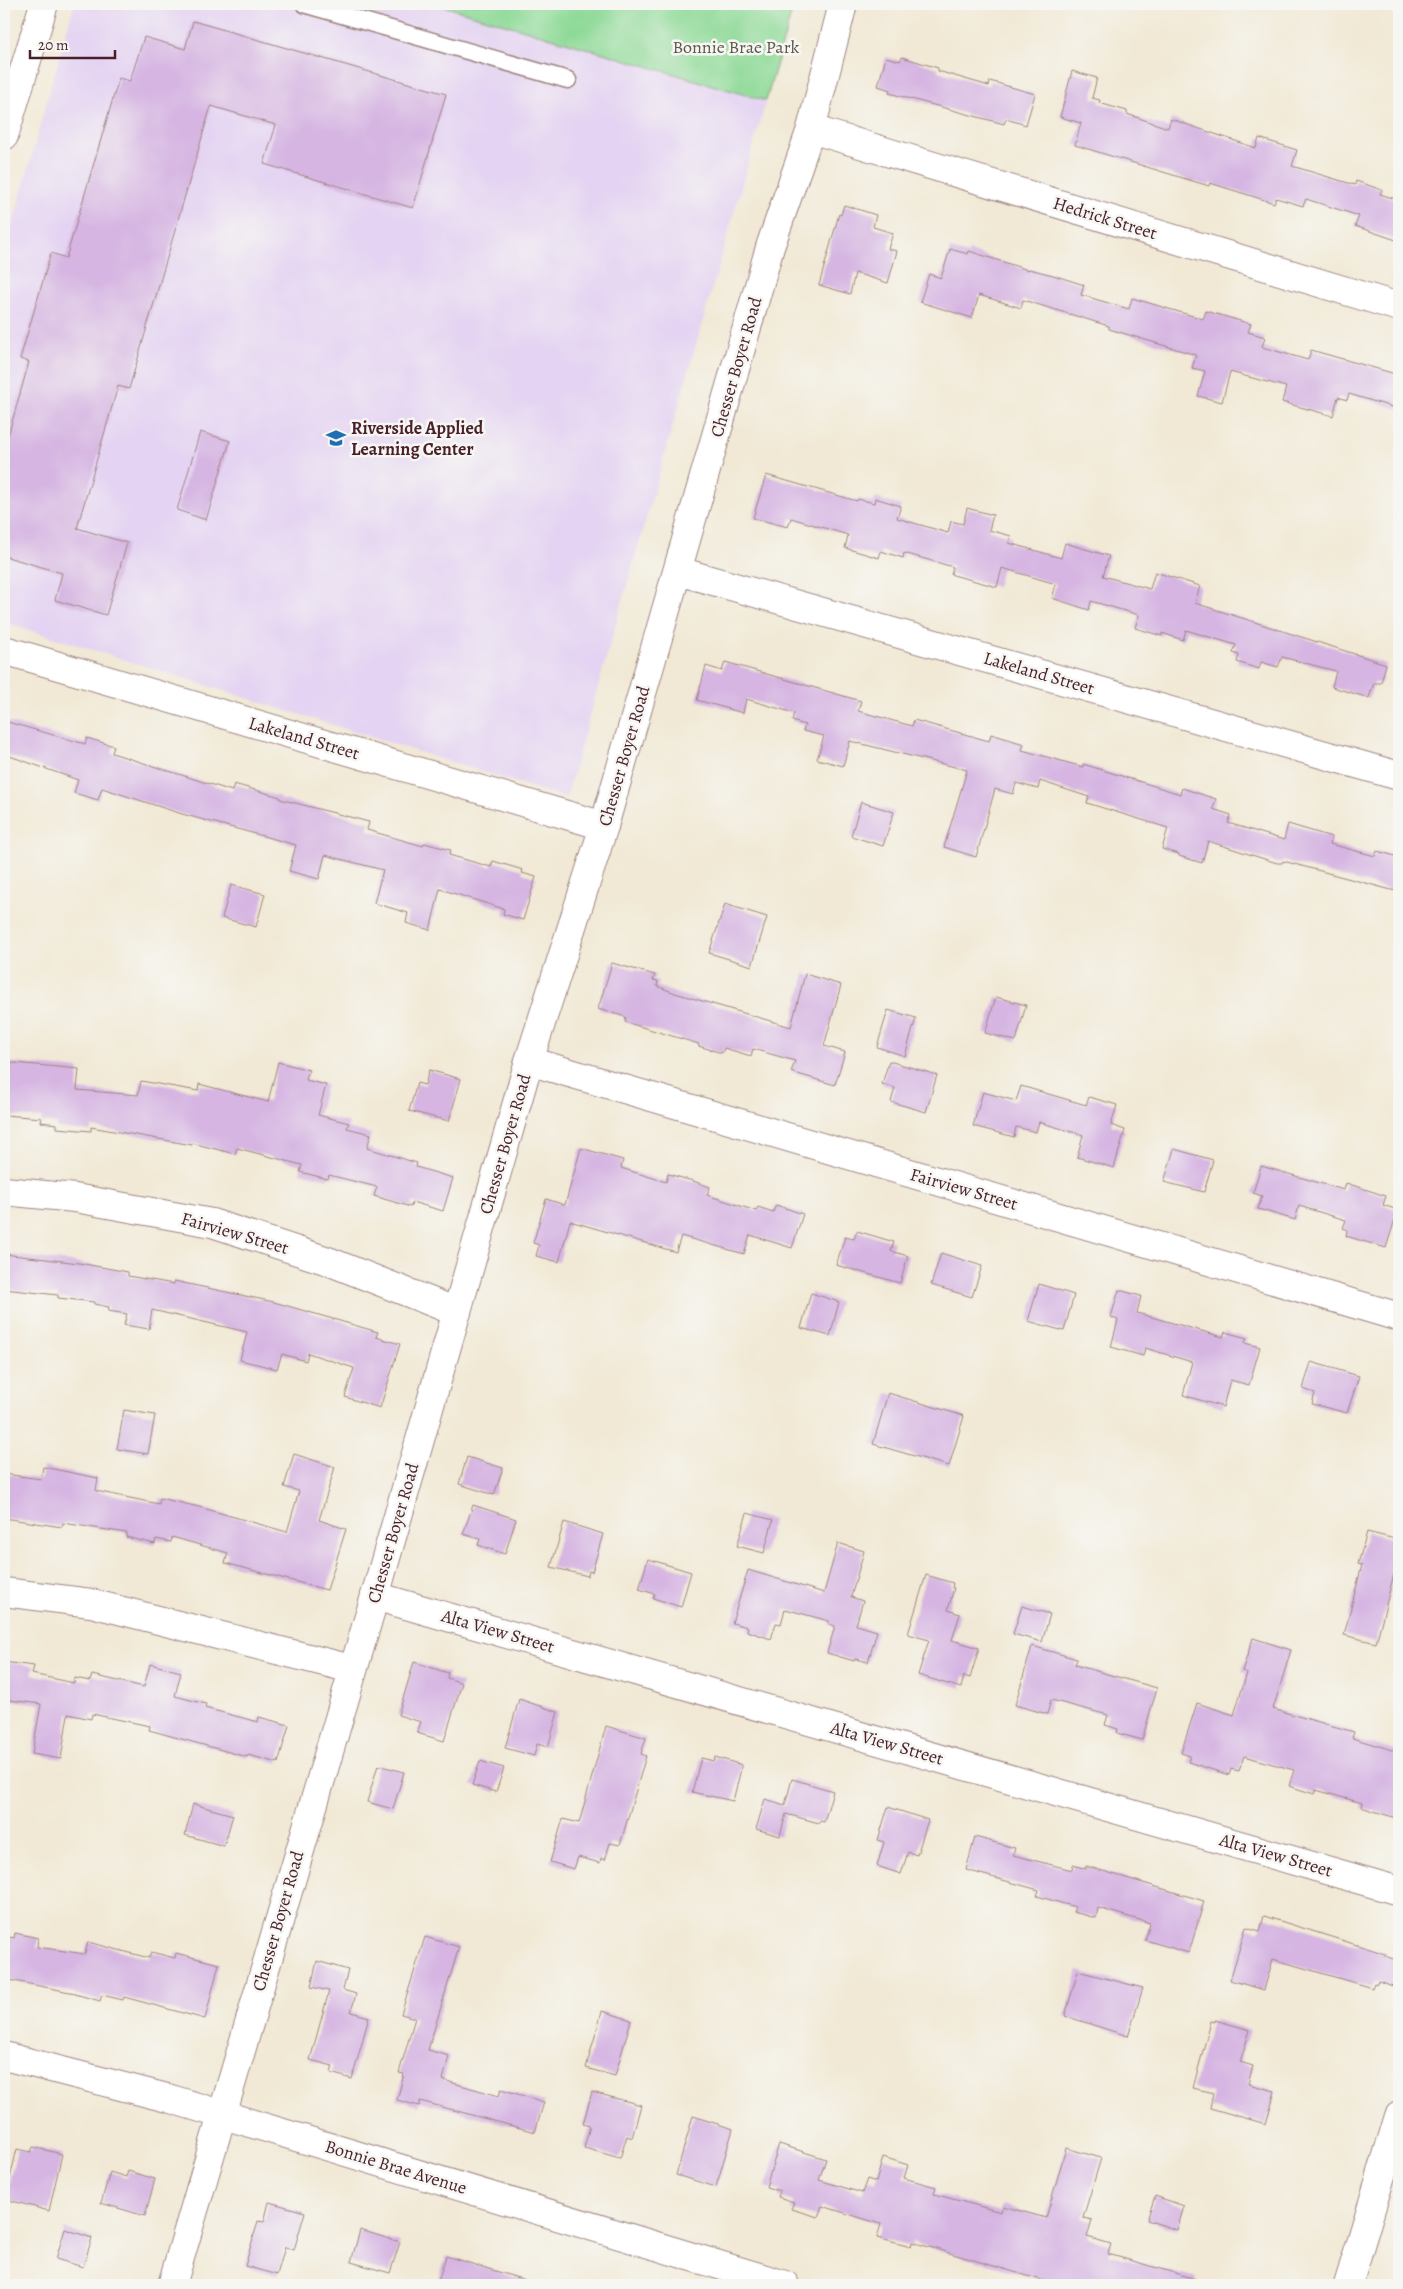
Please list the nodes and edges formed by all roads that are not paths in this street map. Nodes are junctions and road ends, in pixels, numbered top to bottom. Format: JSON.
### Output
{"nodes":[{"id":1,"x":44,"y":4,"type":"edge"},
{"id":2,"x":304,"y":4,"type":"edge"},
{"id":3,"x":843,"y":4,"type":"edge"},
{"id":4,"x":568,"y":80,"type":"dead end"},
{"id":5,"x":811,"y":129,"type":"junction"},
{"id":6,"x":4,"y":136,"type":"edge"},
{"id":7,"x":1399,"y":307,"type":"edge"},
{"id":8,"x":678,"y":571,"type":"junction"},
{"id":9,"x":4,"y":650,"type":"edge"},
{"id":10,"x":1399,"y":776,"type":"edge"},
{"id":11,"x":604,"y":826,"type":"junction"},
{"id":12,"x":529,"y":1061,"type":"junction"},
{"id":13,"x":4,"y":1191,"type":"edge"},
{"id":14,"x":457,"y":1312,"type":"junction"},
{"id":15,"x":1399,"y":1317,"type":"edge"},
{"id":16,"x":4,"y":1592,"type":"edge"},
{"id":17,"x":375,"y":1596,"type":"junction"},
{"id":18,"x":352,"y":1669,"type":"junction"},
{"id":19,"x":1399,"y":1891,"type":"edge"},
{"id":20,"x":4,"y":2056,"type":"edge"},
{"id":21,"x":222,"y":2114,"type":"junction"},
{"id":22,"x":1399,"y":2116,"type":"edge"},
{"id":23,"x":172,"y":2285,"type":"edge"},
{"id":24,"x":785,"y":2285,"type":"edge"},
{"id":25,"x":1348,"y":2285,"type":"edge"}],
"edges":[{"from":1,"to":6,"type":"street"},
{"from":2,"to":4,"type":"lane"},
{"from":3,"to":5,"type":"street","name":"Chesser Boyer Road"},
{"from":5,"to":7,"type":"street","name":"Hedrick Street"},
{"from":5,"to":8,"type":"street","name":"Chesser Boyer Road"},
{"from":8,"to":10,"type":"street","name":"Lakeland Street"},
{"from":8,"to":11,"type":"street","name":"Chesser Boyer Road"},
{"from":9,"to":11,"type":"street","name":"Lakeland Street"},
{"from":11,"to":12,"type":"street","name":"Chesser Boyer Road"},
{"from":12,"to":14,"type":"street","name":"Chesser Boyer Road"},
{"from":12,"to":15,"type":"street","name":"Fairview Street"},
{"from":13,"to":14,"type":"street","name":"Fairview Street"},
{"from":14,"to":17,"type":"street","name":"Chesser Boyer Road"},
{"from":16,"to":18,"type":"street"},
{"from":17,"to":18,"type":"street","name":"Chesser Boyer Road"},
{"from":17,"to":19,"type":"street","name":"Alta View Street"},
{"from":18,"to":21,"type":"street","name":"Chesser Boyer Road"},
{"from":20,"to":21,"type":"street","name":"Bonnie Brae Avenue"},
{"from":21,"to":23,"type":"street","name":"Chesser Boyer Road"},
{"from":21,"to":24,"type":"street","name":"Bonnie Brae Avenue"},
{"from":22,"to":25,"type":"street"}]}
